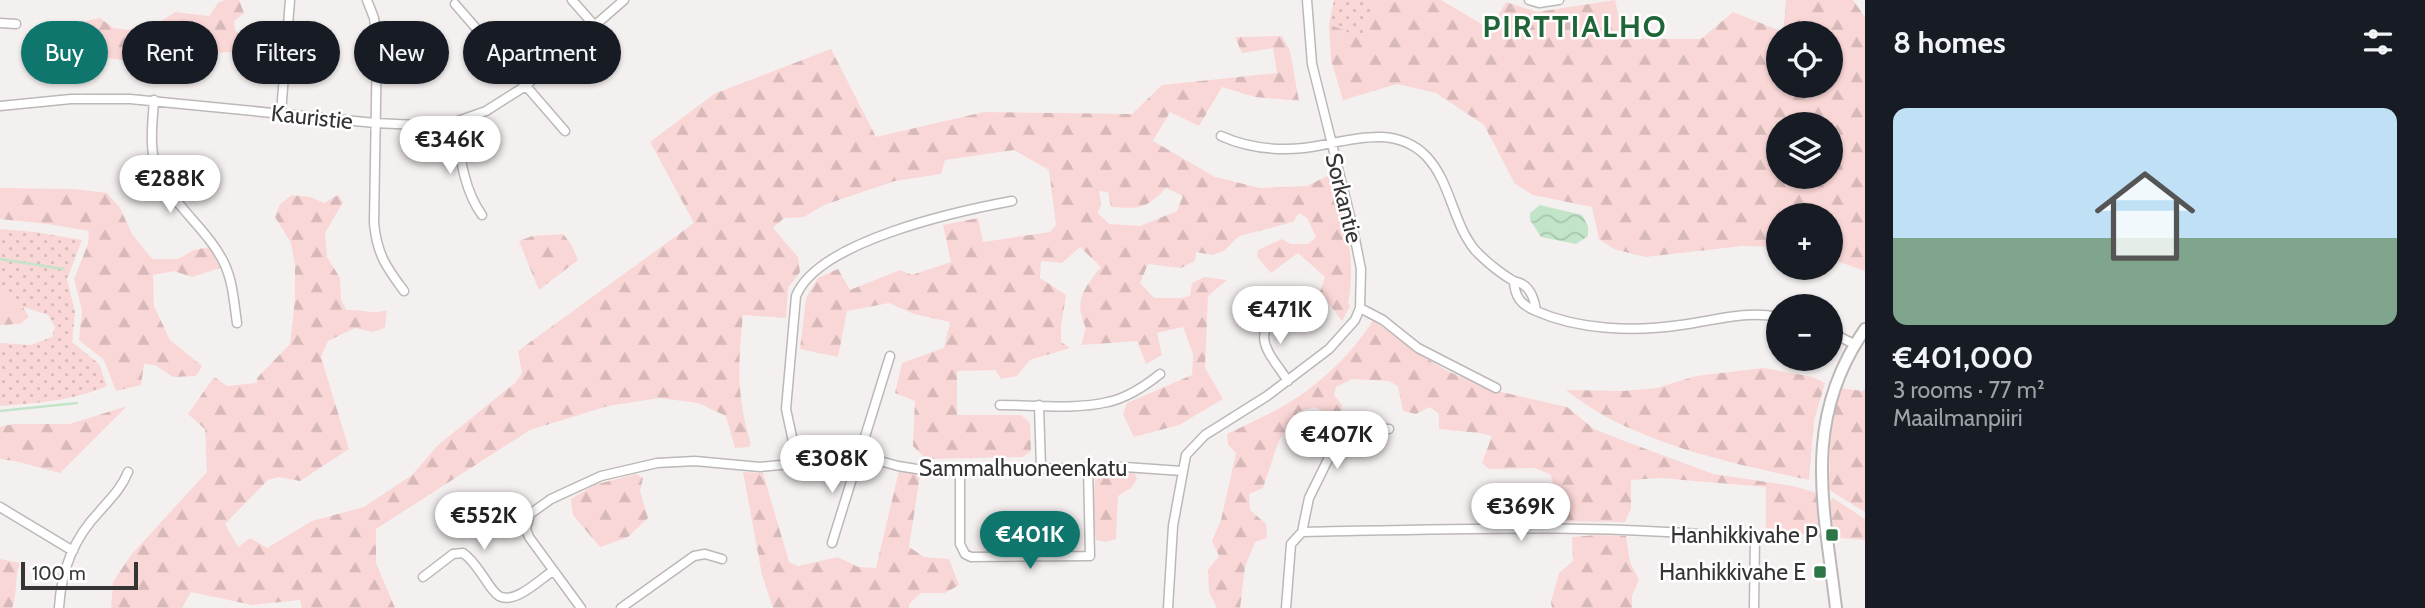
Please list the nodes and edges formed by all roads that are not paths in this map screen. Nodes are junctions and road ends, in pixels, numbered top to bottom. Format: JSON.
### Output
{"nodes":[{"id":1,"x":290,"y":0,"type":"edge"},
{"id":2,"x":367,"y":0,"type":"edge"},
{"id":3,"x":572,"y":0,"type":"edge"},
{"id":4,"x":624,"y":0,"type":"edge"},
{"id":5,"x":1307,"y":0,"type":"edge"},
{"id":6,"x":1529,"y":0,"type":"edge"},
{"id":7,"x":1559,"y":0,"type":"edge"},
{"id":8,"x":455,"y":4,"type":"dead end"},
{"id":9,"x":590,"y":21,"type":"edge"},
{"id":10,"x":599,"y":21,"type":"edge"},
{"id":11,"x":0,"y":23,"type":"edge"},
{"id":12,"x":16,"y":24,"type":"dead end"},
{"id":13,"x":527,"y":84,"type":"edge"},
{"id":14,"x":524,"y":87,"type":"junction"},
{"id":15,"x":154,"y":100,"type":"junction"},
{"id":16,"x":0,"y":106,"type":"edge"},
{"id":17,"x":281,"y":113,"type":"junction"},
{"id":18,"x":455,"y":122,"type":"junction"},
{"id":19,"x":375,"y":123,"type":"junction"},
{"id":20,"x":565,"y":131,"type":"dead end"},
{"id":21,"x":1221,"y":136,"type":"dead end"},
{"id":22,"x":1331,"y":144,"type":"junction"},
{"id":23,"x":1012,"y":201,"type":"dead end"},
{"id":24,"x":482,"y":215,"type":"dead end"},
{"id":25,"x":404,"y":291,"type":"dead end"},
{"id":26,"x":1282,"y":306,"type":"dead end"},
{"id":27,"x":1360,"y":307,"type":"junction"},
{"id":28,"x":1766,"y":315,"type":"edge"},
{"id":29,"x":237,"y":323,"type":"dead end"},
{"id":30,"x":1865,"y":329,"type":"edge"},
{"id":31,"x":1843,"y":338,"type":"edge"},
{"id":32,"x":1854,"y":344,"type":"junction"},
{"id":33,"x":890,"y":356,"type":"dead end"},
{"id":34,"x":1160,"y":374,"type":"dead end"},
{"id":35,"x":1288,"y":381,"type":"junction"},
{"id":36,"x":1496,"y":388,"type":"dead end"},
{"id":37,"x":1000,"y":405,"type":"dead end"},
{"id":38,"x":1039,"y":405,"type":"junction"},
{"id":39,"x":1389,"y":429,"type":"dead end"},
{"id":40,"x":858,"y":456,"type":"junction"},
{"id":41,"x":797,"y":460,"type":"junction"},
{"id":42,"x":1088,"y":467,"type":"junction"},
{"id":43,"x":1041,"y":469,"type":"junction"},
{"id":44,"x":960,"y":471,"type":"junction"},
{"id":45,"x":1182,"y":471,"type":"junction"},
{"id":46,"x":128,"y":472,"type":"dead end"},
{"id":47,"x":0,"y":507,"type":"edge"},
{"id":48,"x":1302,"y":531,"type":"junction"},
{"id":49,"x":832,"y":543,"type":"dead end"},
{"id":50,"x":72,"y":551,"type":"junction"},
{"id":51,"x":722,"y":559,"type":"dead end"},
{"id":52,"x":553,"y":570,"type":"junction"},
{"id":53,"x":423,"y":577,"type":"dead end"},
{"id":54,"x":59,"y":608,"type":"edge"},
{"id":55,"x":581,"y":608,"type":"edge"},
{"id":56,"x":621,"y":608,"type":"edge"},
{"id":57,"x":1167,"y":608,"type":"edge"},
{"id":58,"x":1286,"y":608,"type":"edge"},
{"id":59,"x":1754,"y":608,"type":"edge"},
{"id":60,"x":1836,"y":608,"type":"edge"}],
"edges":[{"from":1,"to":17,"type":"street"},
{"from":2,"to":19,"type":"street"},
{"from":3,"to":9,"type":"street"},
{"from":4,"to":10,"type":"street","name":"Kauristie"},
{"from":5,"to":22,"type":"street","name":"Sorkantie"},
{"from":6,"to":7,"type":"street"},
{"from":8,"to":14,"type":"street"},
{"from":11,"to":12,"type":"street"},
{"from":13,"to":14,"type":"street","name":"Kauristie"},
{"from":14,"to":18,"type":"street","name":"Kauristie"},
{"from":14,"to":20,"type":"street"},
{"from":15,"to":16,"type":"street","name":"Kauristie"},
{"from":15,"to":17,"type":"street","name":"Kauristie"},
{"from":15,"to":29,"type":"street"},
{"from":17,"to":19,"type":"street","name":"Kauristie"},
{"from":18,"to":19,"type":"street","name":"Kauristie"},
{"from":18,"to":24,"type":"street"},
{"from":19,"to":25,"type":"street"},
{"from":21,"to":22,"type":"street"},
{"from":22,"to":27,"type":"street","name":"Sorkantie"},
{"from":22,"to":28,"type":"street"},
{"from":23,"to":41,"type":"street"},
{"from":26,"to":35,"type":"street"},
{"from":27,"to":35,"type":"street"},
{"from":27,"to":36,"type":"street"},
{"from":30,"to":32,"type":"main road"},
{"from":31,"to":32,"type":"street"},
{"from":32,"to":60,"type":"main road"},
{"from":33,"to":40,"type":"street"},
{"from":34,"to":38,"type":"street"},
{"from":35,"to":45,"type":"street"},
{"from":37,"to":38,"type":"street"},
{"from":38,"to":43,"type":"street"},
{"from":39,"to":48,"type":"street"},
{"from":40,"to":41,"type":"street","name":"Sammalhuoneenkatu"},
{"from":40,"to":44,"type":"street","name":"Sammalhuoneenkatu"},
{"from":40,"to":49,"type":"street"},
{"from":41,"to":52,"type":"street","name":"Sammalhuoneenkatu"},
{"from":42,"to":43,"type":"street","name":"Sammalhuoneenkatu"},
{"from":42,"to":44,"type":"street"},
{"from":42,"to":45,"type":"street","name":"Sammalhuoneenkatu"},
{"from":43,"to":44,"type":"street","name":"Sammalhuoneenkatu"},
{"from":45,"to":57,"type":"street"},
{"from":46,"to":50,"type":"street"},
{"from":47,"to":50,"type":"street"},
{"from":48,"to":58,"type":"street"},
{"from":48,"to":59,"type":"street"},
{"from":50,"to":54,"type":"street"},
{"from":51,"to":56,"type":"street"},
{"from":52,"to":53,"type":"street"},
{"from":52,"to":55,"type":"street","name":"Sammalhuoneenkatu"}]}
